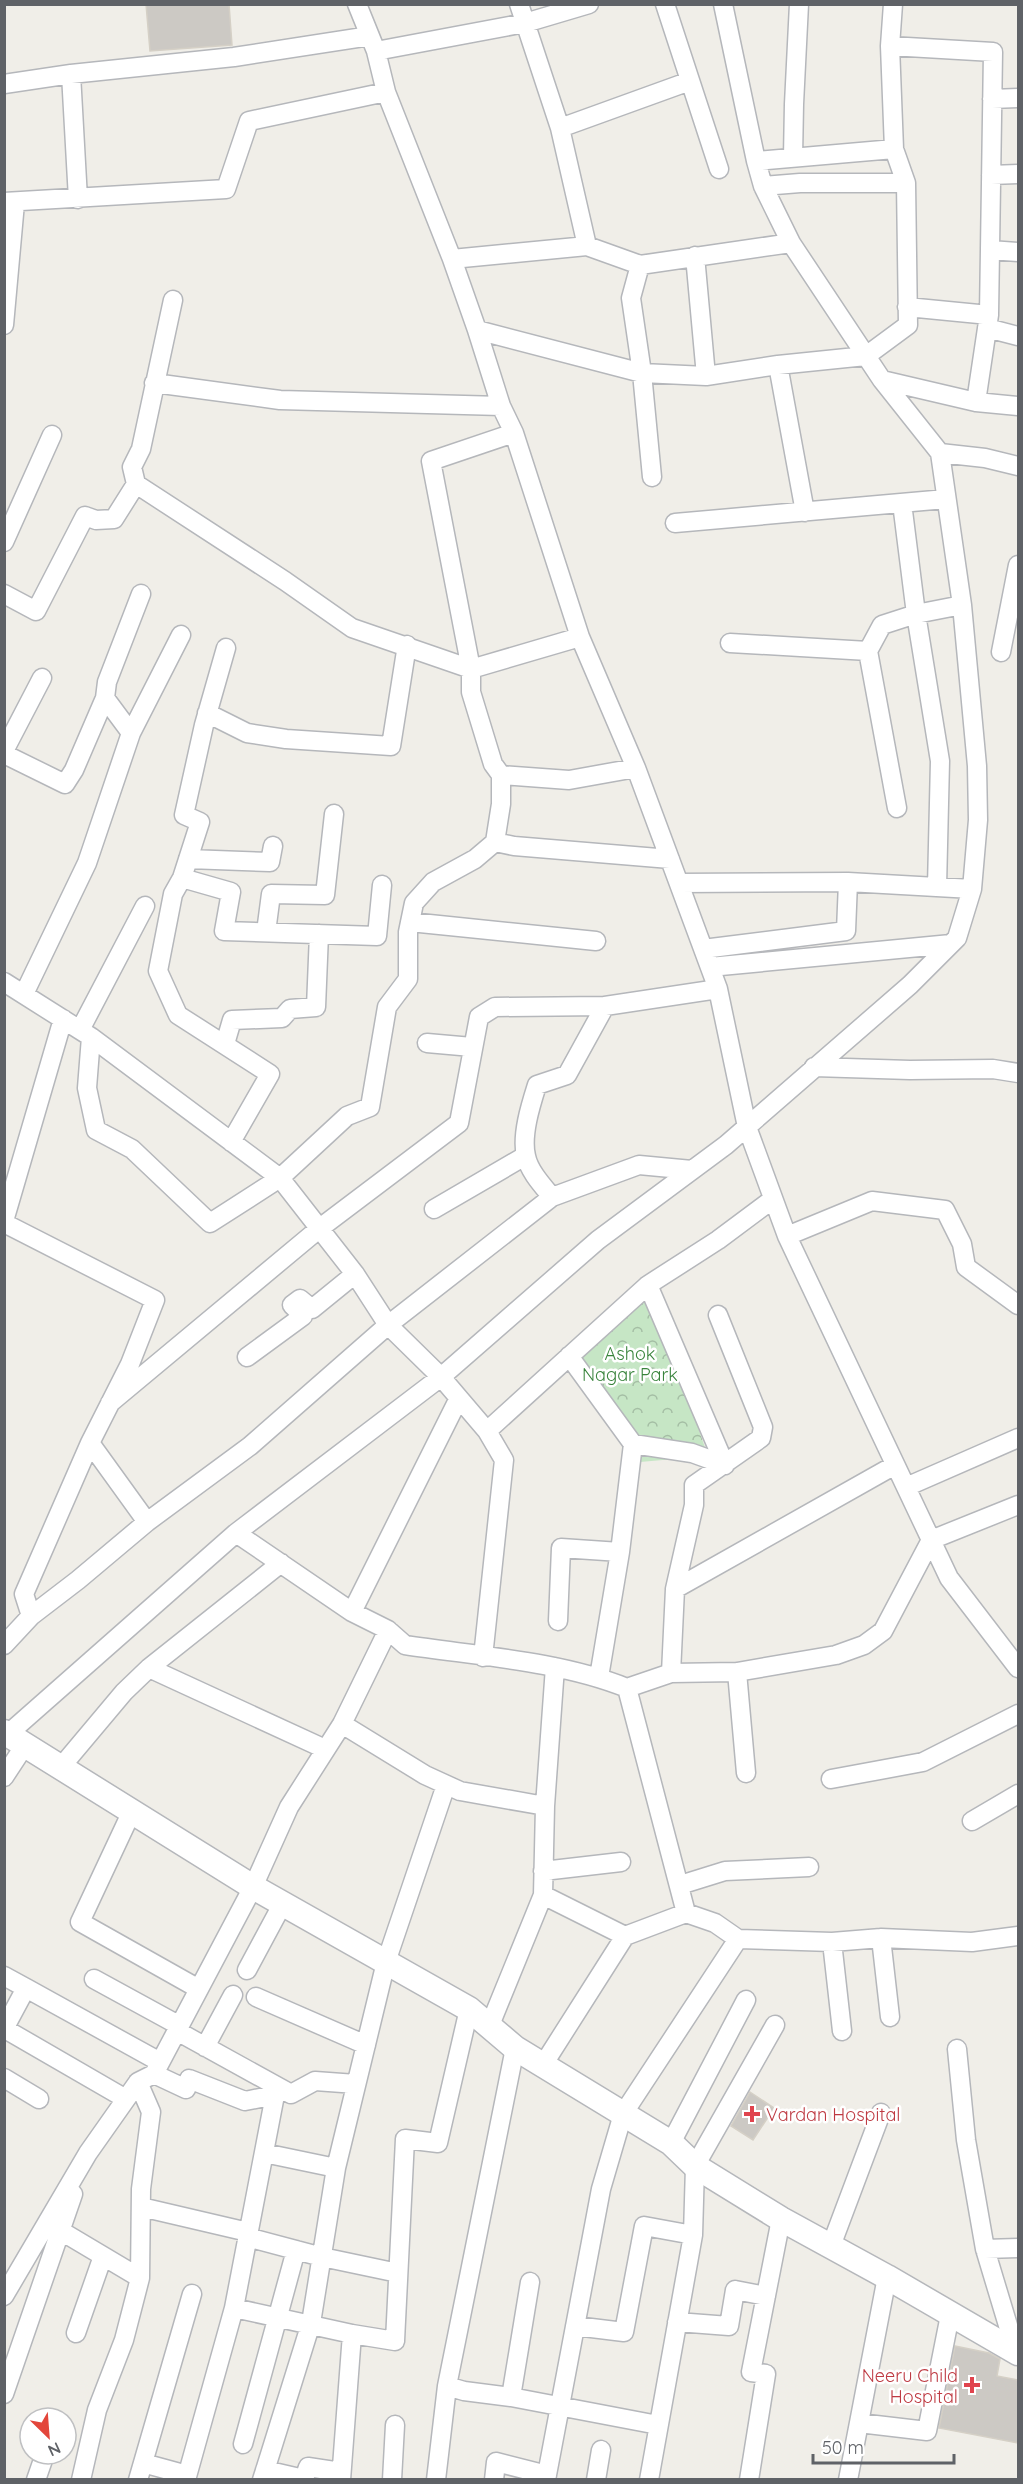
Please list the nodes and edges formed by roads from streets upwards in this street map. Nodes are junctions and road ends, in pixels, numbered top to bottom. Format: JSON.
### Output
{"nodes":[{"id":1,"x":357,"y":4,"type":"edge"},
{"id":2,"x":519,"y":4,"type":"edge"},
{"id":3,"x":589,"y":4,"type":"edge"},
{"id":4,"x":665,"y":4,"type":"edge"},
{"id":5,"x":723,"y":4,"type":"edge"},
{"id":6,"x":799,"y":4,"type":"edge"},
{"id":7,"x":893,"y":4,"type":"edge"},
{"id":8,"x":525,"y":24,"type":"junction"},
{"id":9,"x":373,"y":44,"type":"junction"},
{"id":10,"x":890,"y":46,"type":"junction"},
{"id":11,"x":71,"y":74,"type":"junction"},
{"id":12,"x":690,"y":81,"type":"junction"},
{"id":13,"x":4,"y":84,"type":"edge"},
{"id":14,"x":386,"y":92,"type":"junction"},
{"id":15,"x":1018,"y":98,"type":"edge"},
{"id":16,"x":992,"y":99,"type":"junction"},
{"id":17,"x":560,"y":128,"type":"junction"},
{"id":18,"x":894,"y":149,"type":"junction"},
{"id":19,"x":794,"y":157,"type":"junction"},
{"id":20,"x":756,"y":161,"type":"junction"},
{"id":21,"x":719,"y":169,"type":"dead end"},
{"id":22,"x":1018,"y":174,"type":"edge"},
{"id":23,"x":991,"y":175,"type":"junction"},
{"id":24,"x":906,"y":183,"type":"junction"},
{"id":25,"x":763,"y":186,"type":"junction"},
{"id":26,"x":78,"y":199,"type":"junction"},
{"id":27,"x":10,"y":203,"type":"edge"},
{"id":28,"x":791,"y":243,"type":"junction"},
{"id":29,"x":587,"y":246,"type":"junction"},
{"id":30,"x":990,"y":250,"type":"junction"},
{"id":31,"x":1018,"y":252,"type":"edge"},
{"id":32,"x":695,"y":256,"type":"junction"},
{"id":33,"x":452,"y":259,"type":"junction"},
{"id":34,"x":640,"y":265,"type":"junction"},
{"id":35,"x":173,"y":300,"type":"dead end"},
{"id":36,"x":908,"y":307,"type":"junction"},
{"id":37,"x":988,"y":322,"type":"junction"},
{"id":38,"x":4,"y":325,"type":"edge"},
{"id":39,"x":477,"y":330,"type":"junction"},
{"id":40,"x":1018,"y":336,"type":"edge"},
{"id":41,"x":866,"y":356,"type":"junction"},
{"id":42,"x":778,"y":365,"type":"junction"},
{"id":43,"x":642,"y":373,"type":"junction"},
{"id":44,"x":706,"y":376,"type":"junction"},
{"id":45,"x":882,"y":380,"type":"junction"},
{"id":46,"x":154,"y":383,"type":"junction"},
{"id":47,"x":976,"y":402,"type":"junction"},
{"id":48,"x":501,"y":406,"type":"junction"},
{"id":49,"x":1018,"y":406,"type":"edge"},
{"id":50,"x":514,"y":433,"type":"junction"},
{"id":51,"x":52,"y":435,"type":"dead end"},
{"id":52,"x":940,"y":453,"type":"junction"},
{"id":53,"x":1018,"y":466,"type":"edge"},
{"id":54,"x":652,"y":477,"type":"dead end"},
{"id":55,"x":136,"y":484,"type":"junction"},
{"id":56,"x":946,"y":499,"type":"junction"},
{"id":57,"x":902,"y":503,"type":"junction"},
{"id":58,"x":805,"y":512,"type":"junction"},
{"id":59,"x":675,"y":523,"type":"dead end"},
{"id":60,"x":4,"y":542,"type":"edge"},
{"id":61,"x":1018,"y":565,"type":"edge"},
{"id":62,"x":4,"y":594,"type":"edge"},
{"id":63,"x":141,"y":594,"type":"dead end"},
{"id":64,"x":962,"y":605,"type":"junction"},
{"id":65,"x":916,"y":614,"type":"junction"},
{"id":66,"x":181,"y":635,"type":"dead end"},
{"id":67,"x":580,"y":637,"type":"junction"},
{"id":68,"x":730,"y":643,"type":"dead end"},
{"id":69,"x":407,"y":645,"type":"junction"},
{"id":70,"x":226,"y":648,"type":"dead end"},
{"id":71,"x":868,"y":651,"type":"junction"},
{"id":72,"x":1001,"y":652,"type":"dead end"},
{"id":73,"x":471,"y":669,"type":"junction"},
{"id":74,"x":42,"y":678,"type":"dead end"},
{"id":75,"x":105,"y":698,"type":"junction"},
{"id":76,"x":207,"y":712,"type":"junction"},
{"id":77,"x":131,"y":733,"type":"junction"},
{"id":78,"x":6,"y":743,"type":"edge"},
{"id":79,"x":636,"y":768,"type":"junction"},
{"id":80,"x":501,"y":775,"type":"junction"},
{"id":81,"x":897,"y":808,"type":"dead end"},
{"id":82,"x":334,"y":814,"type":"dead end"},
{"id":83,"x":495,"y":842,"type":"junction"},
{"id":84,"x":273,"y":846,"type":"dead end"},
{"id":85,"x":188,"y":859,"type":"junction"},
{"id":86,"x":670,"y":859,"type":"junction"},
{"id":87,"x":182,"y":878,"type":"junction"},
{"id":88,"x":848,"y":882,"type":"junction"},
{"id":89,"x":679,"y":883,"type":"junction"},
{"id":90,"x":382,"y":885,"type":"dead end"},
{"id":91,"x":937,"y":887,"type":"junction"},
{"id":92,"x":972,"y":889,"type":"junction"},
{"id":93,"x":146,"y":906,"type":"dead end"},
{"id":94,"x":410,"y":922,"type":"junction"},
{"id":95,"x":266,"y":932,"type":"junction"},
{"id":96,"x":319,"y":934,"type":"junction"},
{"id":97,"x":596,"y":941,"type":"dead end"},
{"id":98,"x":951,"y":944,"type":"junction"},
{"id":99,"x":703,"y":949,"type":"junction"},
{"id":100,"x":710,"y":967,"type":"junction"},
{"id":101,"x":5,"y":986,"type":"edge"},
{"id":102,"x":718,"y":989,"type":"junction"},
{"id":103,"x":24,"y":994,"type":"junction"},
{"id":104,"x":605,"y":1006,"type":"junction"},
{"id":105,"x":63,"y":1019,"type":"junction"},
{"id":106,"x":86,"y":1034,"type":"junction"},
{"id":107,"x":427,"y":1043,"type":"dead end"},
{"id":108,"x":225,"y":1044,"type":"junction"},
{"id":109,"x":472,"y":1047,"type":"junction"},
{"id":110,"x":814,"y":1067,"type":"junction"},
{"id":111,"x":1018,"y":1073,"type":"edge"},
{"id":112,"x":747,"y":1127,"type":"junction"},
{"id":113,"x":231,"y":1142,"type":"junction"},
{"id":114,"x":525,"y":1156,"type":"junction"},
{"id":115,"x":692,"y":1170,"type":"junction"},
{"id":116,"x":280,"y":1178,"type":"junction"},
{"id":117,"x":552,"y":1197,"type":"junction"},
{"id":118,"x":773,"y":1198,"type":"junction"},
{"id":119,"x":434,"y":1209,"type":"dead end"},
{"id":120,"x":4,"y":1222,"type":"edge"},
{"id":121,"x":320,"y":1228,"type":"junction"},
{"id":122,"x":786,"y":1236,"type":"junction"},
{"id":123,"x":355,"y":1274,"type":"junction"},
{"id":124,"x":648,"y":1285,"type":"junction"},
{"id":125,"x":1018,"y":1305,"type":"edge"},
{"id":126,"x":718,"y":1315,"type":"dead end"},
{"id":127,"x":388,"y":1325,"type":"junction"},
{"id":128,"x":569,"y":1356,"type":"junction"},
{"id":129,"x":247,"y":1357,"type":"dead end"},
{"id":130,"x":441,"y":1377,"type":"junction"},
{"id":131,"x":458,"y":1400,"type":"junction"},
{"id":132,"x":110,"y":1403,"type":"junction"},
{"id":133,"x":487,"y":1431,"type":"junction"},
{"id":134,"x":1018,"y":1438,"type":"edge"},
{"id":135,"x":90,"y":1443,"type":"junction"},
{"id":136,"x":633,"y":1444,"type":"junction"},
{"id":137,"x":725,"y":1465,"type":"junction"},
{"id":138,"x":895,"y":1465,"type":"junction"},
{"id":139,"x":906,"y":1487,"type":"junction"},
{"id":140,"x":1018,"y":1505,"type":"edge"},
{"id":141,"x":147,"y":1522,"type":"junction"},
{"id":142,"x":236,"y":1533,"type":"junction"},
{"id":143,"x":931,"y":1540,"type":"junction"},
{"id":144,"x":620,"y":1552,"type":"junction"},
{"id":145,"x":281,"y":1563,"type":"junction"},
{"id":146,"x":675,"y":1589,"type":"junction"},
{"id":147,"x":352,"y":1612,"type":"junction"},
{"id":148,"x":31,"y":1616,"type":"junction"},
{"id":149,"x":558,"y":1620,"type":"dead end"},
{"id":150,"x":388,"y":1630,"type":"junction"},
{"id":151,"x":4,"y":1645,"type":"edge"},
{"id":152,"x":1015,"y":1655,"type":"edge"},
{"id":153,"x":483,"y":1658,"type":"junction"},
{"id":154,"x":555,"y":1667,"type":"junction"},
{"id":155,"x":149,"y":1668,"type":"junction"},
{"id":156,"x":736,"y":1672,"type":"junction"},
{"id":157,"x":671,"y":1673,"type":"junction"},
{"id":158,"x":599,"y":1677,"type":"junction"},
{"id":159,"x":627,"y":1688,"type":"junction"},
{"id":160,"x":1018,"y":1714,"type":"edge"},
{"id":161,"x":342,"y":1724,"type":"junction"},
{"id":162,"x":12,"y":1737,"type":"edge"},
{"id":163,"x":325,"y":1749,"type":"junction"},
{"id":164,"x":61,"y":1767,"type":"junction"},
{"id":165,"x":746,"y":1773,"type":"dead end"},
{"id":166,"x":4,"y":1777,"type":"edge"},
{"id":167,"x":831,"y":1779,"type":"dead end"},
{"id":168,"x":446,"y":1785,"type":"junction"},
{"id":169,"x":1018,"y":1794,"type":"edge"},
{"id":170,"x":545,"y":1806,"type":"junction"},
{"id":171,"x":132,"y":1811,"type":"junction"},
{"id":172,"x":972,"y":1821,"type":"dead end"},
{"id":173,"x":621,"y":1862,"type":"dead end"},
{"id":174,"x":809,"y":1867,"type":"dead end"},
{"id":175,"x":543,"y":1871,"type":"junction"},
{"id":176,"x":680,"y":1885,"type":"junction"},
{"id":177,"x":254,"y":1887,"type":"junction"},
{"id":178,"x":543,"y":1895,"type":"junction"},
{"id":179,"x":283,"y":1904,"type":"junction"},
{"id":180,"x":686,"y":1913,"type":"junction"},
{"id":181,"x":625,"y":1936,"type":"junction"},
{"id":182,"x":1018,"y":1936,"type":"edge"},
{"id":183,"x":881,"y":1938,"type":"junction"},
{"id":184,"x":738,"y":1939,"type":"junction"},
{"id":185,"x":832,"y":1942,"type":"junction"},
{"id":186,"x":386,"y":1962,"type":"junction"},
{"id":187,"x":247,"y":1970,"type":"dead end"},
{"id":188,"x":4,"y":1976,"type":"edge"},
{"id":189,"x":94,"y":1979,"type":"dead end"},
{"id":190,"x":26,"y":1988,"type":"junction"},
{"id":191,"x":199,"y":1989,"type":"junction"},
{"id":192,"x":233,"y":1995,"type":"dead end"},
{"id":193,"x":256,"y":1996,"type":"dead end"},
{"id":194,"x":746,"y":2000,"type":"dead end"},
{"id":195,"x":469,"y":2009,"type":"junction"},
{"id":196,"x":890,"y":2017,"type":"dead end"},
{"id":197,"x":490,"y":2025,"type":"junction"},
{"id":198,"x":775,"y":2025,"type":"dead end"},
{"id":199,"x":178,"y":2028,"type":"junction"},
{"id":200,"x":5,"y":2029,"type":"edge"},
{"id":201,"x":842,"y":2031,"type":"dead end"},
{"id":202,"x":366,"y":2045,"type":"junction"},
{"id":203,"x":205,"y":2047,"type":"junction"},
{"id":204,"x":515,"y":2048,"type":"junction"},
{"id":205,"x":957,"y":2049,"type":"dead end"},
{"id":206,"x":543,"y":2065,"type":"junction"},
{"id":207,"x":157,"y":2068,"type":"junction"},
{"id":208,"x":4,"y":2078,"type":"edge"},
{"id":209,"x":138,"y":2082,"type":"junction"},
{"id":210,"x":356,"y":2085,"type":"junction"},
{"id":211,"x":39,"y":2099,"type":"dead end"},
{"id":212,"x":126,"y":2099,"type":"junction"},
{"id":213,"x":882,"y":2113,"type":"dead end"},
{"id":214,"x":622,"y":2114,"type":"junction"},
{"id":215,"x":671,"y":2143,"type":"junction"},
{"id":216,"x":88,"y":2153,"type":"junction"},
{"id":217,"x":264,"y":2153,"type":"junction"},
{"id":218,"x":695,"y":2166,"type":"junction"},
{"id":219,"x":336,"y":2168,"type":"junction"},
{"id":220,"x":141,"y":2207,"type":"junction"},
{"id":221,"x":781,"y":2219,"type":"junction"},
{"id":222,"x":61,"y":2231,"type":"junction"},
{"id":223,"x":248,"y":2235,"type":"junction"},
{"id":224,"x":693,"y":2235,"type":"junction"},
{"id":225,"x":831,"y":2246,"type":"junction"},
{"id":226,"x":1018,"y":2248,"type":"edge"},
{"id":227,"x":985,"y":2249,"type":"junction"},
{"id":228,"x":296,"y":2250,"type":"junction"},
{"id":229,"x":102,"y":2256,"type":"junction"},
{"id":230,"x":322,"y":2257,"type":"junction"},
{"id":231,"x":398,"y":2273,"type":"junction"},
{"id":232,"x":887,"y":2277,"type":"junction"},
{"id":233,"x":140,"y":2278,"type":"junction"},
{"id":234,"x":530,"y":2282,"type":"dead end"},
{"id":235,"x":192,"y":2294,"type":"dead end"},
{"id":236,"x":766,"y":2295,"type":"junction"},
{"id":237,"x":4,"y":2296,"type":"edge"},
{"id":238,"x":234,"y":2308,"type":"junction"},
{"id":239,"x":950,"y":2315,"type":"junction"},
{"id":240,"x":278,"y":2317,"type":"junction"},
{"id":241,"x":677,"y":2322,"type":"junction"},
{"id":242,"x":311,"y":2323,"type":"junction"},
{"id":243,"x":575,"y":2326,"type":"junction"},
{"id":244,"x":76,"y":2333,"type":"dead end"},
{"id":245,"x":352,"y":2334,"type":"junction"},
{"id":246,"x":1017,"y":2352,"type":"edge"},
{"id":247,"x":447,"y":2386,"type":"junction"},
{"id":248,"x":4,"y":2394,"type":"edge"},
{"id":249,"x":511,"y":2397,"type":"junction"},
{"id":250,"x":560,"y":2406,"type":"junction"},
{"id":251,"x":859,"y":2423,"type":"junction"},
{"id":252,"x":658,"y":2425,"type":"junction"},
{"id":253,"x":395,"y":2426,"type":"dead end"},
{"id":254,"x":243,"y":2444,"type":"dead end"},
{"id":255,"x":601,"y":2450,"type":"dead end"},
{"id":256,"x":140,"y":2471,"type":"edge"},
{"id":257,"x":264,"y":2475,"type":"edge"},
{"id":258,"x":341,"y":2476,"type":"edge"},
{"id":259,"x":187,"y":2477,"type":"edge"},
{"id":260,"x":547,"y":2477,"type":"edge"},
{"id":261,"x":81,"y":2480,"type":"edge"},
{"id":262,"x":392,"y":2480,"type":"edge"},
{"id":263,"x":436,"y":2480,"type":"edge"},
{"id":264,"x":494,"y":2480,"type":"edge"},
{"id":265,"x":596,"y":2480,"type":"edge"},
{"id":266,"x":649,"y":2480,"type":"edge"},
{"id":267,"x":749,"y":2480,"type":"edge"},
{"id":268,"x":848,"y":2480,"type":"edge"}],
"edges":[{"from":1,"to":9,"type":"street"},
{"from":2,"to":8,"type":"street"},
{"from":3,"to":8,"type":"street"},
{"from":4,"to":12,"type":"street"},
{"from":5,"to":20,"type":"street"},
{"from":6,"to":19,"type":"street"},
{"from":7,"to":10,"type":"street"},
{"from":8,"to":9,"type":"street"},
{"from":8,"to":17,"type":"street"},
{"from":9,"to":11,"type":"street"},
{"from":9,"to":14,"type":"street"},
{"from":10,"to":16,"type":"street"},
{"from":10,"to":18,"type":"street"},
{"from":11,"to":13,"type":"street"},
{"from":11,"to":26,"type":"street"},
{"from":12,"to":17,"type":"street"},
{"from":12,"to":21,"type":"street"},
{"from":14,"to":26,"type":"street"},
{"from":14,"to":33,"type":"street"},
{"from":15,"to":16,"type":"street"},
{"from":16,"to":23,"type":"street"},
{"from":17,"to":29,"type":"street"},
{"from":18,"to":19,"type":"street"},
{"from":18,"to":24,"type":"street"},
{"from":19,"to":20,"type":"street"},
{"from":20,"to":25,"type":"street"},
{"from":22,"to":23,"type":"street"},
{"from":23,"to":30,"type":"street"},
{"from":24,"to":25,"type":"street"},
{"from":24,"to":36,"type":"street"},
{"from":25,"to":28,"type":"street"},
{"from":26,"to":27,"type":"street"},
{"from":27,"to":38,"type":"street"},
{"from":28,"to":32,"type":"street"},
{"from":28,"to":41,"type":"street"},
{"from":29,"to":33,"type":"street"},
{"from":29,"to":34,"type":"street"},
{"from":30,"to":31,"type":"street"},
{"from":30,"to":37,"type":"street"},
{"from":32,"to":34,"type":"street"},
{"from":32,"to":44,"type":"street"},
{"from":33,"to":39,"type":"street"},
{"from":34,"to":43,"type":"street"},
{"from":35,"to":46,"type":"street"},
{"from":36,"to":37,"type":"street"},
{"from":36,"to":41,"type":"street"},
{"from":37,"to":40,"type":"street"},
{"from":37,"to":47,"type":"street"},
{"from":39,"to":43,"type":"street"},
{"from":39,"to":48,"type":"street"},
{"from":41,"to":42,"type":"street"},
{"from":41,"to":45,"type":"street"},
{"from":42,"to":44,"type":"street"},
{"from":42,"to":58,"type":"street"},
{"from":43,"to":44,"type":"street"},
{"from":43,"to":54,"type":"street"},
{"from":45,"to":47,"type":"street"},
{"from":45,"to":52,"type":"street"},
{"from":46,"to":48,"type":"street"},
{"from":46,"to":55,"type":"street"},
{"from":47,"to":49,"type":"street"},
{"from":48,"to":50,"type":"street"},
{"from":50,"to":67,"type":"street"},
{"from":50,"to":73,"type":"street"},
{"from":51,"to":60,"type":"street"},
{"from":52,"to":53,"type":"street"},
{"from":52,"to":56,"type":"street"},
{"from":55,"to":62,"type":"street"},
{"from":55,"to":69,"type":"street"},
{"from":56,"to":57,"type":"street"},
{"from":56,"to":64,"type":"street"},
{"from":57,"to":58,"type":"street"},
{"from":57,"to":65,"type":"street"},
{"from":58,"to":59,"type":"street"},
{"from":61,"to":72,"type":"street"},
{"from":63,"to":75,"type":"street"},
{"from":64,"to":65,"type":"street"},
{"from":64,"to":92,"type":"street"},
{"from":65,"to":71,"type":"street"},
{"from":65,"to":91,"type":"street"},
{"from":66,"to":77,"type":"street"},
{"from":67,"to":73,"type":"street"},
{"from":67,"to":79,"type":"street"},
{"from":68,"to":71,"type":"street"},
{"from":69,"to":73,"type":"street"},
{"from":69,"to":76,"type":"street"},
{"from":70,"to":76,"type":"street"},
{"from":71,"to":81,"type":"street"},
{"from":73,"to":80,"type":"street"},
{"from":74,"to":78,"type":"street"},
{"from":75,"to":77,"type":"street"},
{"from":75,"to":78,"type":"street"},
{"from":76,"to":85,"type":"street"},
{"from":77,"to":103,"type":"street"},
{"from":79,"to":80,"type":"street"},
{"from":79,"to":86,"type":"street"},
{"from":80,"to":83,"type":"street"},
{"from":82,"to":95,"type":"street"},
{"from":83,"to":86,"type":"street"},
{"from":83,"to":94,"type":"street"},
{"from":84,"to":85,"type":"street"},
{"from":85,"to":87,"type":"street"},
{"from":86,"to":89,"type":"street"},
{"from":87,"to":95,"type":"street"},
{"from":87,"to":108,"type":"street"},
{"from":88,"to":89,"type":"street"},
{"from":88,"to":91,"type":"street"},
{"from":88,"to":99,"type":"street"},
{"from":89,"to":99,"type":"street"},
{"from":90,"to":96,"type":"street"},
{"from":91,"to":92,"type":"street"},
{"from":92,"to":98,"type":"street"},
{"from":93,"to":106,"type":"street"},
{"from":94,"to":97,"type":"street"},
{"from":94,"to":116,"type":"street"},
{"from":95,"to":96,"type":"street"},
{"from":96,"to":108,"type":"street"},
{"from":98,"to":100,"type":"street"},
{"from":98,"to":110,"type":"street"},
{"from":99,"to":100,"type":"street"},
{"from":100,"to":102,"type":"street"},
{"from":101,"to":103,"type":"street"},
{"from":102,"to":104,"type":"street"},
{"from":102,"to":112,"type":"street"},
{"from":103,"to":105,"type":"street"},
{"from":104,"to":109,"type":"street"},
{"from":104,"to":114,"type":"street"},
{"from":105,"to":106,"type":"street"},
{"from":105,"to":120,"type":"street"},
{"from":106,"to":113,"type":"street"},
{"from":106,"to":116,"type":"street"},
{"from":107,"to":109,"type":"street"},
{"from":108,"to":113,"type":"street"},
{"from":109,"to":121,"type":"street"},
{"from":110,"to":111,"type":"street"},
{"from":110,"to":112,"type":"street"},
{"from":112,"to":115,"type":"street"},
{"from":112,"to":118,"type":"street"},
{"from":113,"to":116,"type":"street"},
{"from":114,"to":117,"type":"street"},
{"from":114,"to":119,"type":"street"},
{"from":115,"to":117,"type":"street"},
{"from":115,"to":130,"type":"street"},
{"from":116,"to":121,"type":"street"},
{"from":117,"to":127,"type":"street"},
{"from":118,"to":122,"type":"street"},
{"from":118,"to":124,"type":"street"},
{"from":120,"to":132,"type":"street"},
{"from":121,"to":123,"type":"street"},
{"from":121,"to":132,"type":"street"},
{"from":122,"to":125,"type":"street"},
{"from":122,"to":138,"type":"street"},
{"from":123,"to":127,"type":"street"},
{"from":123,"to":129,"type":"street"},
{"from":124,"to":128,"type":"street"},
{"from":124,"to":137,"type":"street"},
{"from":126,"to":137,"type":"street"},
{"from":127,"to":130,"type":"street"},
{"from":127,"to":141,"type":"street"},
{"from":128,"to":133,"type":"street"},
{"from":128,"to":136,"type":"street"},
{"from":130,"to":131,"type":"street"},
{"from":130,"to":142,"type":"street"},
{"from":131,"to":133,"type":"street"},
{"from":131,"to":147,"type":"street"},
{"from":132,"to":135,"type":"street"},
{"from":133,"to":153,"type":"street"},
{"from":134,"to":139,"type":"street"},
{"from":135,"to":141,"type":"street"},
{"from":135,"to":148,"type":"street"},
{"from":136,"to":137,"type":"street"},
{"from":136,"to":144,"type":"street"},
{"from":137,"to":146,"type":"street"},
{"from":138,"to":139,"type":"street"},
{"from":138,"to":146,"type":"street"},
{"from":139,"to":143,"type":"street"},
{"from":140,"to":143,"type":"street"},
{"from":141,"to":148,"type":"street"},
{"from":142,"to":145,"type":"street"},
{"from":142,"to":162,"type":"street"},
{"from":143,"to":152,"type":"street"},
{"from":143,"to":156,"type":"street"},
{"from":144,"to":149,"type":"street"},
{"from":144,"to":158,"type":"street"},
{"from":145,"to":147,"type":"street"},
{"from":145,"to":155,"type":"street"},
{"from":146,"to":157,"type":"street"},
{"from":147,"to":150,"type":"street"},
{"from":148,"to":151,"type":"street"},
{"from":150,"to":153,"type":"street"},
{"from":150,"to":161,"type":"street"},
{"from":153,"to":154,"type":"street"},
{"from":154,"to":158,"type":"street"},
{"from":154,"to":170,"type":"street"},
{"from":155,"to":163,"type":"street"},
{"from":155,"to":164,"type":"street"},
{"from":156,"to":157,"type":"street"},
{"from":156,"to":165,"type":"street"},
{"from":157,"to":159,"type":"street"},
{"from":158,"to":159,"type":"street"},
{"from":159,"to":176,"type":"street"},
{"from":160,"to":167,"type":"street"},
{"from":161,"to":163,"type":"street"},
{"from":161,"to":168,"type":"street"},
{"from":162,"to":164,"type":"street"},
{"from":162,"to":166,"type":"street"},
{"from":163,"to":177,"type":"street"},
{"from":164,"to":171,"type":"street"},
{"from":168,"to":170,"type":"street"},
{"from":168,"to":186,"type":"street"},
{"from":169,"to":172,"type":"street"},
{"from":170,"to":175,"type":"street"},
{"from":171,"to":177,"type":"street"},
{"from":171,"to":191,"type":"street"},
{"from":173,"to":175,"type":"street"},
{"from":174,"to":176,"type":"street"},
{"from":175,"to":178,"type":"street"},
{"from":176,"to":180,"type":"street"},
{"from":177,"to":179,"type":"street"},
{"from":177,"to":191,"type":"street"},
{"from":178,"to":181,"type":"street"},
{"from":178,"to":197,"type":"street"},
{"from":179,"to":186,"type":"street"},
{"from":179,"to":187,"type":"street"},
{"from":180,"to":181,"type":"street"},
{"from":180,"to":184,"type":"street"},
{"from":181,"to":206,"type":"street"},
{"from":182,"to":183,"type":"street"},
{"from":183,"to":185,"type":"street"},
{"from":183,"to":196,"type":"street"},
{"from":184,"to":185,"type":"street"},
{"from":184,"to":214,"type":"street"},
{"from":185,"to":201,"type":"street"},
{"from":186,"to":195,"type":"street"},
{"from":186,"to":202,"type":"street"},
{"from":188,"to":190,"type":"street"},
{"from":189,"to":199,"type":"street"},
{"from":190,"to":200,"type":"street"},
{"from":190,"to":207,"type":"street"},
{"from":191,"to":199,"type":"street"},
{"from":192,"to":203,"type":"street"},
{"from":193,"to":202,"type":"street"},
{"from":194,"to":215,"type":"street"},
{"from":195,"to":197,"type":"street"},
{"from":195,"to":231,"type":"street"},
{"from":197,"to":204,"type":"street"},
{"from":198,"to":218,"type":"street"},
{"from":199,"to":203,"type":"street"},
{"from":199,"to":207,"type":"street"},
{"from":200,"to":212,"type":"street"},
{"from":202,"to":210,"type":"street"},
{"from":203,"to":210,"type":"street"},
{"from":204,"to":206,"type":"street"},
{"from":204,"to":247,"type":"street"},
{"from":205,"to":227,"type":"street"},
{"from":206,"to":214,"type":"street"},
{"from":207,"to":209,"type":"street"},
{"from":207,"to":217,"type":"street"},
{"from":208,"to":211,"type":"street"},
{"from":209,"to":212,"type":"street"},
{"from":209,"to":220,"type":"street"},
{"from":210,"to":219,"type":"street"},
{"from":212,"to":216,"type":"street"},
{"from":213,"to":225,"type":"street"},
{"from":214,"to":215,"type":"street"},
{"from":214,"to":243,"type":"street"},
{"from":215,"to":218,"type":"street"},
{"from":216,"to":222,"type":"street"},
{"from":216,"to":237,"type":"street"},
{"from":217,"to":219,"type":"street"},
{"from":217,"to":223,"type":"street"},
{"from":218,"to":221,"type":"street"},
{"from":218,"to":224,"type":"street"},
{"from":219,"to":230,"type":"street"},
{"from":220,"to":223,"type":"street"},
{"from":220,"to":233,"type":"street"},
{"from":221,"to":225,"type":"street"},
{"from":221,"to":236,"type":"street"},
{"from":222,"to":229,"type":"street"},
{"from":222,"to":248,"type":"street"},
{"from":223,"to":228,"type":"street"},
{"from":223,"to":238,"type":"street"},
{"from":224,"to":241,"type":"street"},
{"from":224,"to":243,"type":"street"},
{"from":225,"to":232,"type":"street"},
{"from":226,"to":227,"type":"street"},
{"from":227,"to":246,"type":"street"},
{"from":228,"to":230,"type":"street"},
{"from":228,"to":240,"type":"street"},
{"from":229,"to":233,"type":"street"},
{"from":229,"to":244,"type":"street"},
{"from":230,"to":231,"type":"street"},
{"from":230,"to":242,"type":"street"},
{"from":231,"to":245,"type":"street"},
{"from":232,"to":239,"type":"street"},
{"from":232,"to":251,"type":"street"},
{"from":233,"to":261,"type":"street"},
{"from":234,"to":249,"type":"street"},
{"from":235,"to":256,"type":"street"},
{"from":236,"to":241,"type":"street"},
{"from":236,"to":267,"type":"street"},
{"from":238,"to":240,"type":"street"},
{"from":238,"to":259,"type":"street"},
{"from":239,"to":246,"type":"street"},
{"from":239,"to":251,"type":"street"},
{"from":240,"to":242,"type":"street"},
{"from":240,"to":254,"type":"street"},
{"from":241,"to":252,"type":"street"},
{"from":242,"to":245,"type":"street"},
{"from":242,"to":257,"type":"street"},
{"from":243,"to":250,"type":"street"},
{"from":245,"to":258,"type":"street"},
{"from":247,"to":249,"type":"street"},
{"from":247,"to":263,"type":"street"},
{"from":249,"to":250,"type":"street"},
{"from":250,"to":252,"type":"street"},
{"from":250,"to":260,"type":"street"},
{"from":251,"to":268,"type":"street"},
{"from":252,"to":266,"type":"street"},
{"from":253,"to":262,"type":"street"},
{"from":255,"to":265,"type":"street"},
{"from":256,"to":259,"type":"street"},
{"from":257,"to":258,"type":"street"},
{"from":260,"to":264,"type":"street"}]}
